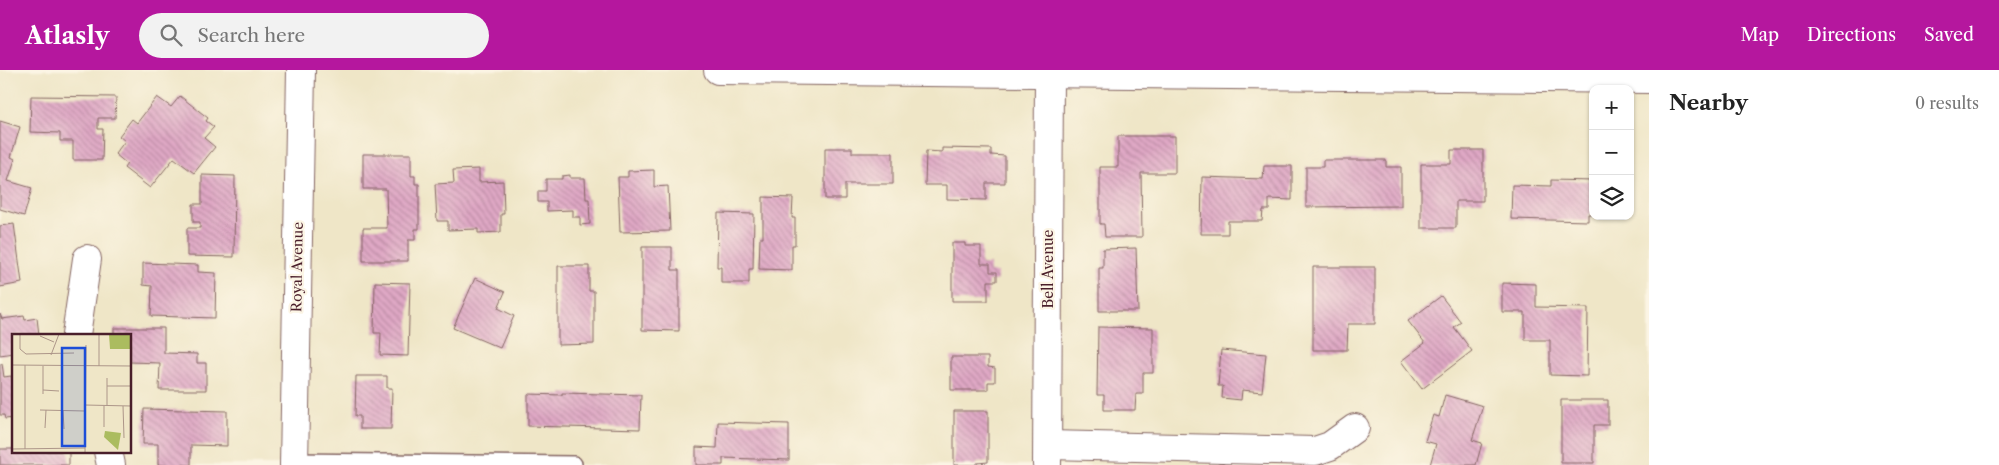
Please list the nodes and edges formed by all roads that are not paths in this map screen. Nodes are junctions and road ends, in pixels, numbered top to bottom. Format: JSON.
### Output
{"nodes":[{"id":1,"x":301,"y":70,"type":"edge"},
{"id":2,"x":718,"y":70,"type":"edge"},
{"id":3,"x":961,"y":71,"type":"edge"},
{"id":4,"x":1049,"y":73,"type":"junction"},
{"id":5,"x":1649,"y":79,"type":"edge"},
{"id":6,"x":87,"y":258,"type":"dead end"},
{"id":7,"x":76,"y":334,"type":"edge"},
{"id":8,"x":1355,"y":428,"type":"dead end"},
{"id":9,"x":108,"y":452,"type":"edge"},
{"id":10,"x":1047,"y":455,"type":"edge"},
{"id":11,"x":294,"y":463,"type":"edge"},
{"id":12,"x":574,"y":464,"type":"dead end"},
{"id":13,"x":111,"y":465,"type":"edge"}],
"edges":[{"from":1,"to":11,"type":"street","name":"Royal Avenue"},
{"from":2,"to":3,"type":"street"},
{"from":3,"to":4,"type":"street"},
{"from":4,"to":5,"type":"street"},
{"from":4,"to":10,"type":"street","name":"Bell Avenue"},
{"from":6,"to":7,"type":"street"},
{"from":8,"to":10,"type":"street"},
{"from":9,"to":13,"type":"street"},
{"from":11,"to":12,"type":"lane"}]}
